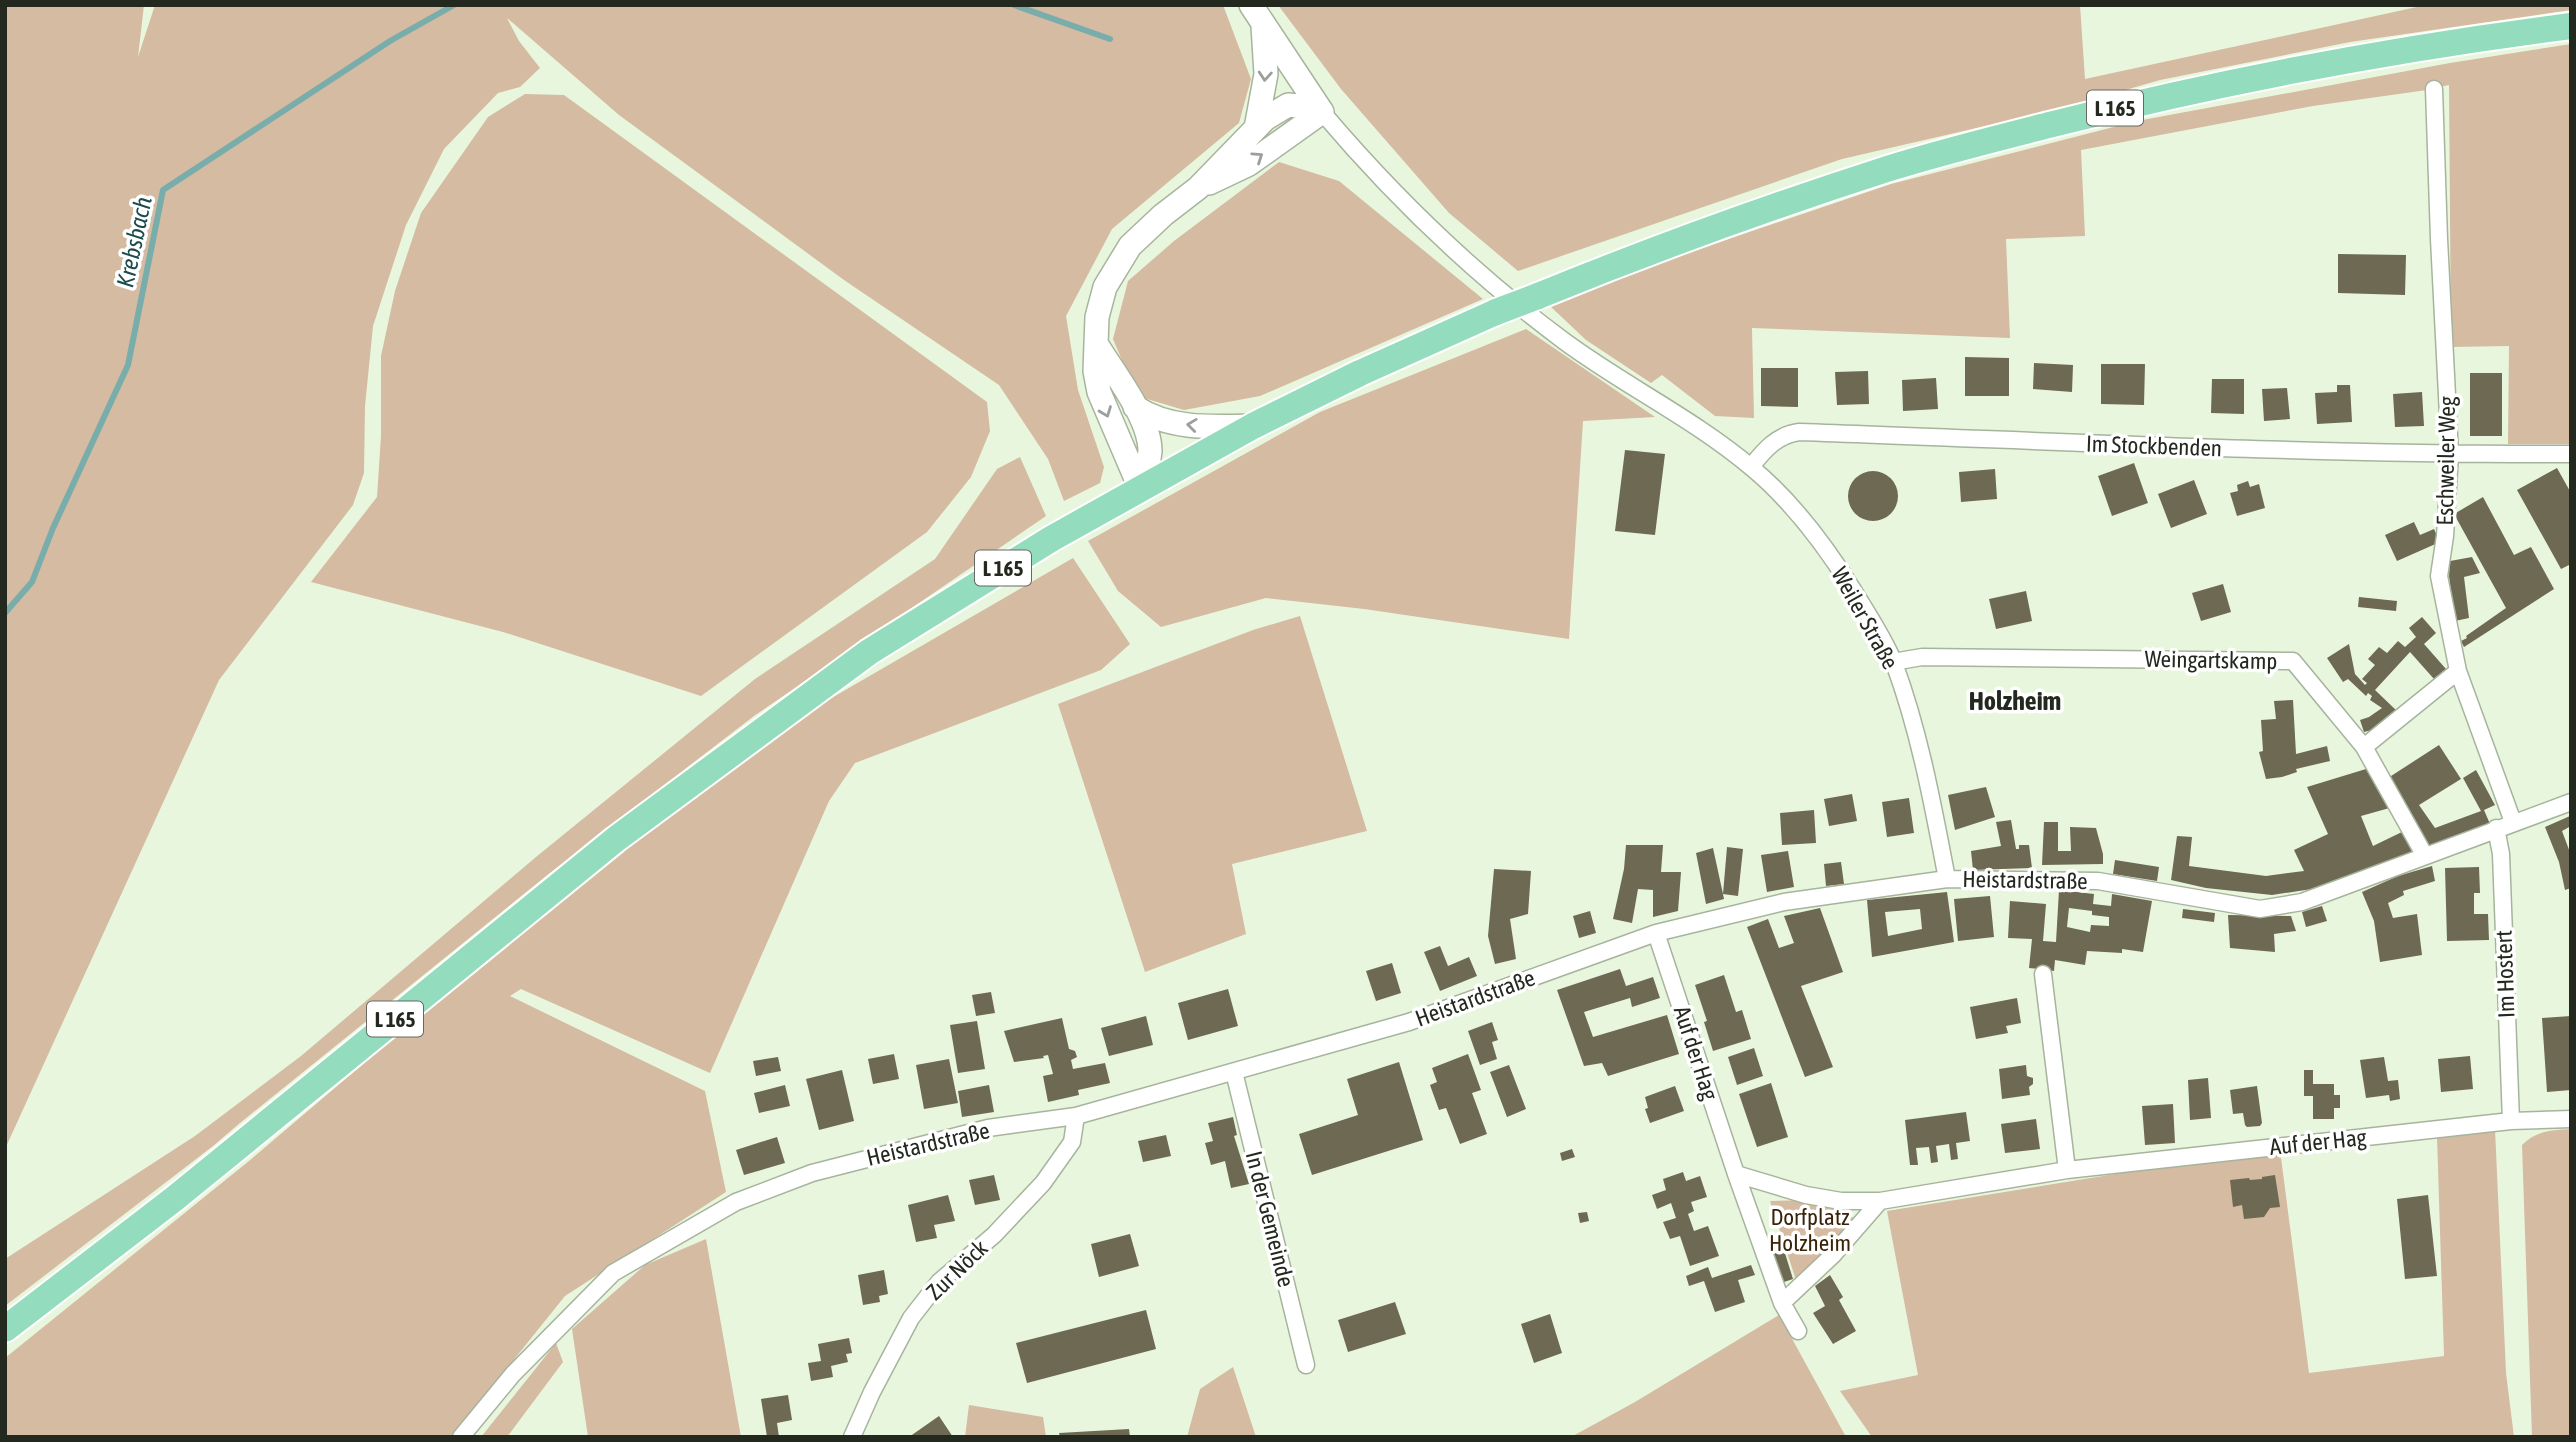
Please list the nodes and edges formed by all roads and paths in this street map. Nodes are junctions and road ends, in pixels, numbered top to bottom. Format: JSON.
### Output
{"nodes":[{"id":1,"x":1256,"y":14,"type":"edge"},
{"id":2,"x":2571,"y":26,"type":"edge"},
{"id":3,"x":2434,"y":89,"type":"dead end"},
{"id":4,"x":1322,"y":112,"type":"junction"},
{"id":5,"x":1256,"y":128,"type":"junction"},
{"id":6,"x":1198,"y":188,"type":"junction"},
{"id":7,"x":1097,"y":345,"type":"junction"},
{"id":8,"x":1135,"y":407,"type":"junction"},
{"id":9,"x":1253,"y":426,"type":"junction"},
{"id":10,"x":2450,"y":454,"type":"junction"},
{"id":11,"x":2571,"y":454,"type":"edge"},
{"id":12,"x":1751,"y":467,"type":"junction"},
{"id":13,"x":1140,"y":488,"type":"junction"},
{"id":14,"x":1894,"y":662,"type":"junction"},
{"id":15,"x":2458,"y":671,"type":"junction"},
{"id":16,"x":2364,"y":747,"type":"junction"},
{"id":17,"x":2571,"y":802,"type":"edge"},
{"id":18,"x":2514,"y":822,"type":"junction"},
{"id":19,"x":2496,"y":828,"type":"junction"},
{"id":20,"x":2424,"y":856,"type":"junction"},
{"id":21,"x":1947,"y":879,"type":"junction"},
{"id":22,"x":1656,"y":933,"type":"junction"},
{"id":23,"x":2043,"y":974,"type":"dead end"},
{"id":24,"x":1234,"y":1072,"type":"junction"},
{"id":25,"x":1076,"y":1116,"type":"junction"},
{"id":26,"x":2571,"y":1119,"type":"edge"},
{"id":27,"x":2511,"y":1121,"type":"junction"},
{"id":28,"x":2067,"y":1170,"type":"junction"},
{"id":29,"x":1737,"y":1174,"type":"junction"},
{"id":30,"x":1880,"y":1201,"type":"junction"},
{"id":31,"x":1783,"y":1303,"type":"junction"},
{"id":32,"x":7,"y":1328,"type":"edge"},
{"id":33,"x":1798,"y":1331,"type":"dead end"},
{"id":34,"x":1306,"y":1366,"type":"dead end"},
{"id":35,"x":461,"y":1437,"type":"edge"},
{"id":36,"x":852,"y":1437,"type":"edge"}],
"edges":[{"from":1,"to":4,"type":"main road"},
{"from":1,"to":5,"type":"main road","one_way":true},
{"from":2,"to":9,"type":"main road","number":"L 165","bridge":true},
{"from":3,"to":10,"type":"street","name":"Eschweiler Weg"},
{"from":4,"to":5,"type":"main road"},
{"from":6,"to":4,"type":"main road","one_way":true},
{"from":4,"to":12,"type":"street","name":"Weiler Straße"},
{"from":5,"to":6,"type":"main road"},
{"from":6,"to":7,"type":"main road"},
{"from":7,"to":8,"type":"main road"},
{"from":7,"to":13,"type":"main road","one_way":true},
{"from":9,"to":8,"type":"main road","number":"L 165","one_way":true},
{"from":8,"to":13,"type":"main road"},
{"from":9,"to":13,"type":"main road","number":"L 165"},
{"from":10,"to":11,"type":"street","name":"Im Stockbenden"},
{"from":10,"to":12,"type":"street","name":"Im Stockbenden"},
{"from":10,"to":15,"type":"street","name":"Eschweiler Weg"},
{"from":12,"to":14,"type":"street","name":"Weiler Straße"},
{"from":13,"to":32,"type":"main road","number":"L 165"},
{"from":14,"to":16,"type":"street","name":"Weingartskamp"},
{"from":14,"to":21,"type":"street","name":"Weiler Straße"},
{"from":15,"to":16,"type":"street"},
{"from":15,"to":18,"type":"street","name":"Eschweiler Weg"},
{"from":16,"to":20,"type":"street","name":"Weingartskamp"},
{"from":17,"to":18,"type":"street","name":"Heistardstraße"},
{"from":18,"to":19,"type":"street","name":"Heistardstraße"},
{"from":19,"to":20,"type":"street","name":"Heistardstraße"},
{"from":19,"to":27,"type":"street","name":"Im Hostert"},
{"from":20,"to":21,"type":"street","name":"Heistardstraße"},
{"from":21,"to":22,"type":"street","name":"Heistardstraße"},
{"from":22,"to":24,"type":"street","name":"Heistardstraße"},
{"from":22,"to":29,"type":"street","name":"Auf der Hag"},
{"from":23,"to":28,"type":"street"},
{"from":24,"to":25,"type":"street","name":"Heistardstraße"},
{"from":24,"to":34,"type":"street","name":"In der Gemeinde"},
{"from":25,"to":35,"type":"street","name":"Heistardstraße"},
{"from":25,"to":36,"type":"street","name":"Zur Nöck"},
{"from":26,"to":27,"type":"street","name":"Auf der Hag"},
{"from":27,"to":28,"type":"street","name":"Auf der Hag"},
{"from":28,"to":30,"type":"street","name":"Auf der Hag"},
{"from":29,"to":30,"type":"street","name":"Auf der Hag"},
{"from":29,"to":31,"type":"street","name":"Auf der Hag"},
{"from":30,"to":31,"type":"street"},
{"from":31,"to":33,"type":"street","name":"Auf der Hag"}]}
